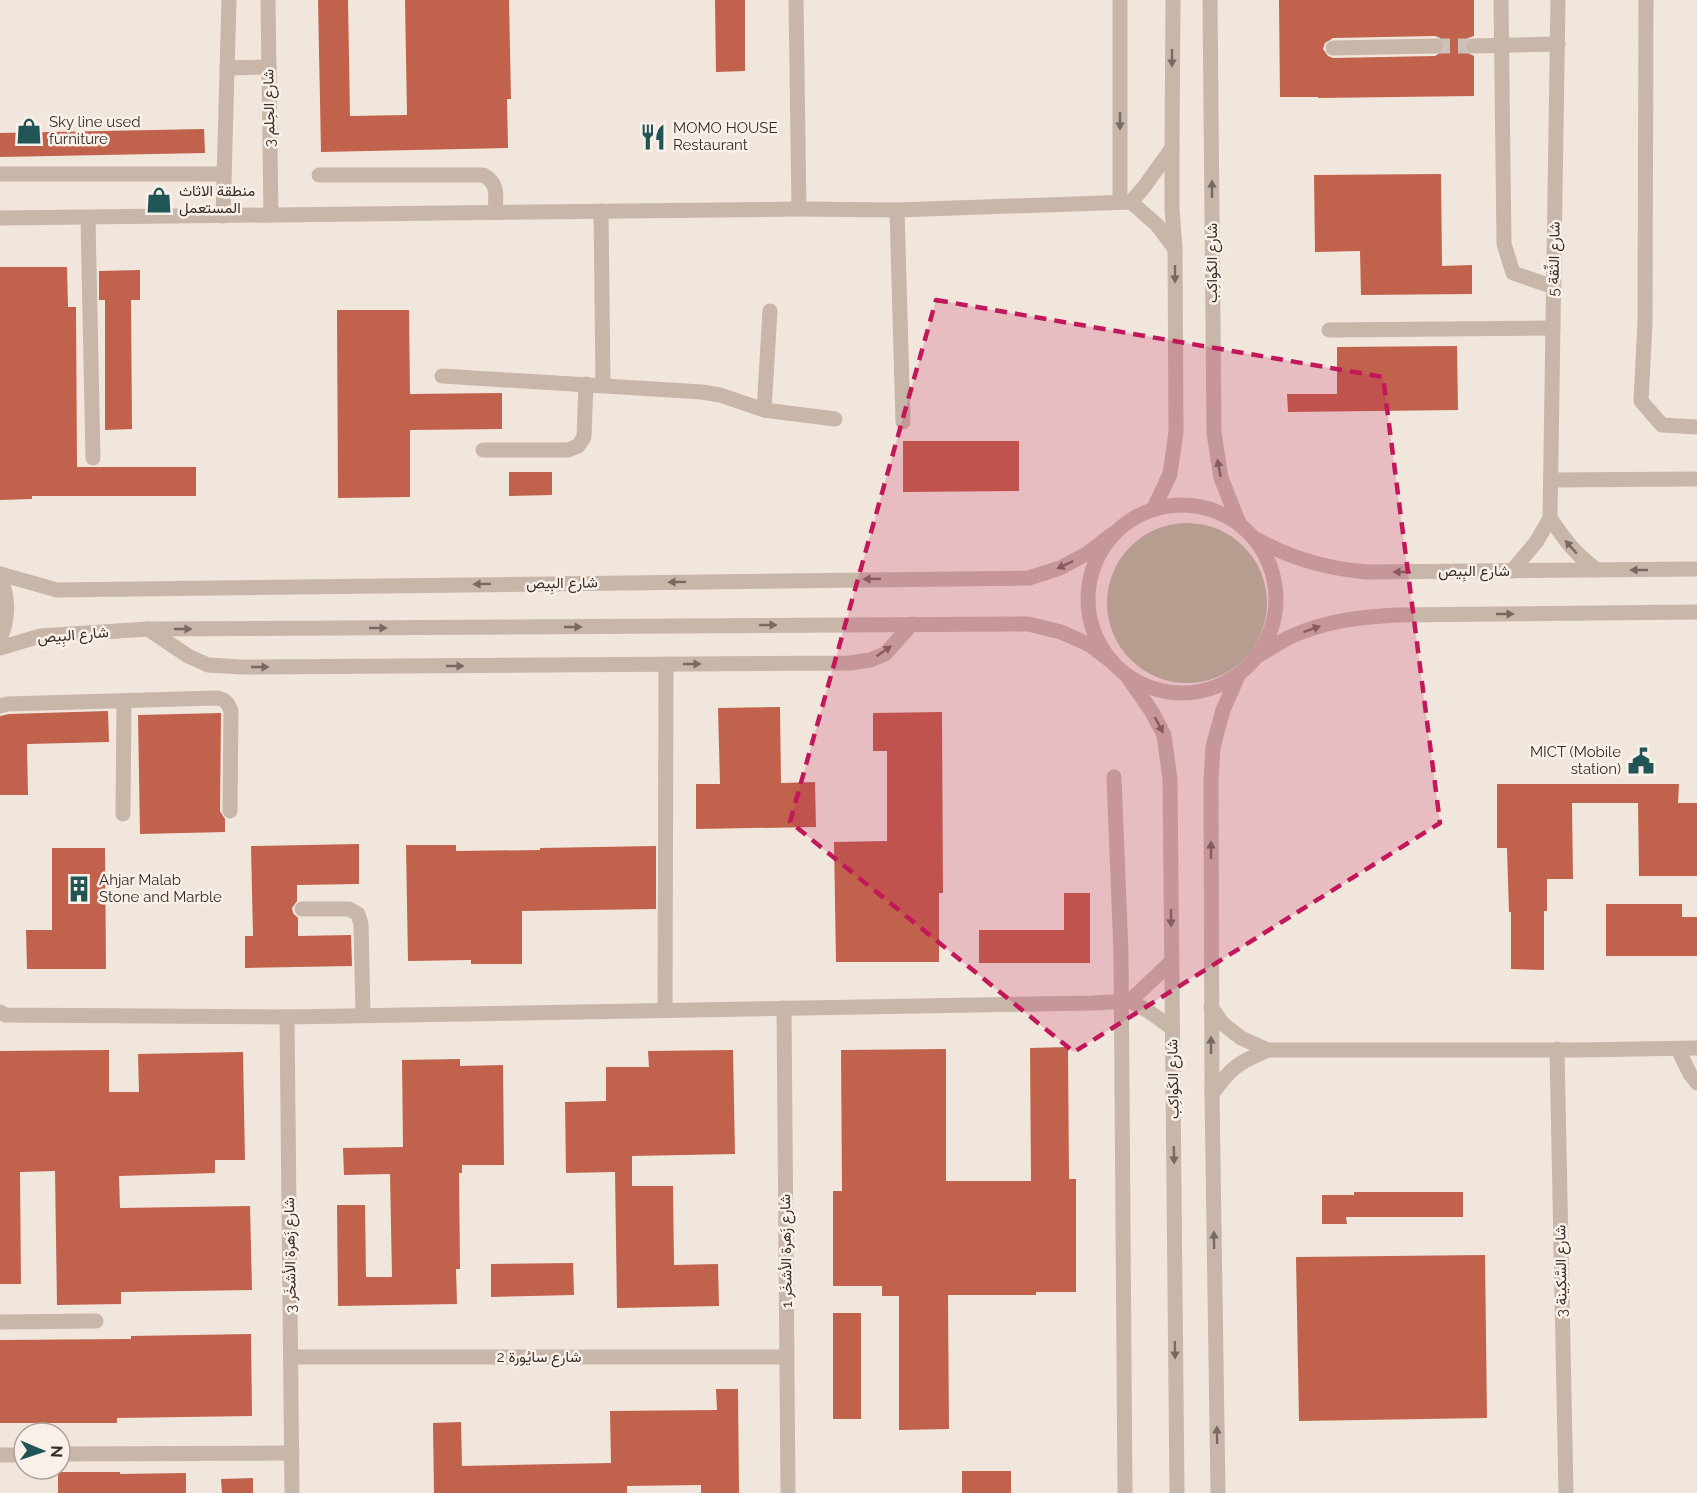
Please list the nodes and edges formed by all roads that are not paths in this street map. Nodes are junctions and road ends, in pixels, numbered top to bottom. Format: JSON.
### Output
{"nodes":[{"id":1,"x":229,"y":0,"type":"edge"},
{"id":2,"x":268,"y":0,"type":"edge"},
{"id":3,"x":796,"y":0,"type":"edge"},
{"id":4,"x":1119,"y":0,"type":"edge"},
{"id":5,"x":1173,"y":0,"type":"edge"},
{"id":6,"x":1210,"y":0,"type":"edge"},
{"id":7,"x":1501,"y":0,"type":"edge"},
{"id":8,"x":1558,"y":0,"type":"edge"},
{"id":9,"x":1646,"y":0,"type":"edge"},
{"id":10,"x":1557,"y":44,"type":"junction"},
{"id":11,"x":1501,"y":45,"type":"junction"},
{"id":12,"x":1435,"y":46,"type":"tunnel mouth"},
{"id":13,"x":1474,"y":46,"type":"tunnel mouth"},
{"id":14,"x":1333,"y":48,"type":"dead end"},
{"id":15,"x":269,"y":67,"type":"junction"},
{"id":16,"x":227,"y":68,"type":"junction"},
{"id":17,"x":1172,"y":147,"type":"junction"},
{"id":18,"x":0,"y":174,"type":"edge"},
{"id":19,"x":224,"y":174,"type":"junction"},
{"id":20,"x":319,"y":174,"type":"dead end"},
{"id":21,"x":1126,"y":202,"type":"junction"},
{"id":22,"x":799,"y":209,"type":"junction"},
{"id":23,"x":897,"y":210,"type":"junction"},
{"id":24,"x":602,"y":211,"type":"junction"},
{"id":25,"x":495,"y":212,"type":"junction"},
{"id":26,"x":271,"y":215,"type":"junction"},
{"id":27,"x":223,"y":216,"type":"junction"},
{"id":28,"x":88,"y":218,"type":"junction"},
{"id":29,"x":1,"y":219,"type":"edge"},
{"id":30,"x":1175,"y":249,"type":"junction"},
{"id":31,"x":1554,"y":287,"type":"junction"},
{"id":32,"x":770,"y":310,"type":"dead end"},
{"id":33,"x":1553,"y":328,"type":"junction"},
{"id":34,"x":1329,"y":330,"type":"dead end"},
{"id":35,"x":442,"y":376,"type":"dead end"},
{"id":36,"x":586,"y":384,"type":"junction"},
{"id":37,"x":603,"y":385,"type":"junction"},
{"id":38,"x":764,"y":410,"type":"junction"},
{"id":39,"x":835,"y":419,"type":"dead end"},
{"id":40,"x":903,"y":422,"type":"dead end"},
{"id":41,"x":1697,"y":427,"type":"edge"},
{"id":42,"x":483,"y":450,"type":"dead end"},
{"id":43,"x":93,"y":458,"type":"dead end"},
{"id":44,"x":1551,"y":480,"type":"junction"},
{"id":45,"x":1697,"y":480,"type":"edge"},
{"id":46,"x":1155,"y":508,"type":"junction"},
{"id":47,"x":1550,"y":518,"type":"junction"},
{"id":48,"x":1239,"y":523,"type":"junction"},
{"id":49,"x":1114,"y":533,"type":"junction"},
{"id":50,"x":1256,"y":539,"type":"junction"},
{"id":51,"x":1697,"y":569,"type":"edge"},
{"id":52,"x":1597,"y":570,"type":"junction"},
{"id":53,"x":1512,"y":571,"type":"junction"},
{"id":54,"x":0,"y":574,"type":"edge"},
{"id":55,"x":1697,"y":612,"type":"edge"},
{"id":56,"x":912,"y":624,"type":"junction"},
{"id":57,"x":148,"y":629,"type":"junction"},
{"id":58,"x":0,"y":639,"type":"edge"},
{"id":59,"x":0,"y":648,"type":"edge"},
{"id":60,"x":1259,"y":655,"type":"junction"},
{"id":61,"x":1111,"y":661,"type":"junction"},
{"id":62,"x":666,"y":664,"type":"junction"},
{"id":63,"x":1126,"y":676,"type":"junction"},
{"id":64,"x":1238,"y":676,"type":"junction"},
{"id":65,"x":124,"y":701,"type":"junction"},
{"id":66,"x":0,"y":706,"type":"edge"},
{"id":67,"x":1114,"y":777,"type":"dead end"},
{"id":68,"x":230,"y":811,"type":"dead end"},
{"id":69,"x":123,"y":813,"type":"dead end"},
{"id":70,"x":302,"y":909,"type":"dead end"},
{"id":71,"x":1171,"y":962,"type":"junction"},
{"id":72,"x":1125,"y":1001,"type":"junction"},
{"id":73,"x":1211,"y":1007,"type":"junction"},
{"id":74,"x":784,"y":1008,"type":"junction"},
{"id":75,"x":665,"y":1010,"type":"junction"},
{"id":76,"x":2,"y":1015,"type":"edge"},
{"id":77,"x":363,"y":1015,"type":"junction"},
{"id":78,"x":287,"y":1017,"type":"junction"},
{"id":79,"x":1172,"y":1028,"type":"junction"},
{"id":80,"x":1697,"y":1048,"type":"edge"},
{"id":81,"x":1557,"y":1049,"type":"junction"},
{"id":82,"x":1678,"y":1049,"type":"junction"},
{"id":83,"x":1268,"y":1050,"type":"junction"},
{"id":84,"x":1697,"y":1083,"type":"edge"},
{"id":85,"x":1212,"y":1094,"type":"junction"},
{"id":86,"x":96,"y":1321,"type":"dead end"},
{"id":87,"x":0,"y":1322,"type":"edge"},
{"id":88,"x":787,"y":1357,"type":"junction"},
{"id":89,"x":291,"y":1358,"type":"junction"},
{"id":90,"x":72,"y":1454,"type":"edge"},
{"id":91,"x":292,"y":1454,"type":"junction"},
{"id":92,"x":292,"y":1493,"type":"edge"},
{"id":93,"x":788,"y":1493,"type":"edge"},
{"id":94,"x":1125,"y":1493,"type":"edge"},
{"id":95,"x":1177,"y":1493,"type":"edge"},
{"id":96,"x":1218,"y":1493,"type":"edge"},
{"id":97,"x":1566,"y":1493,"type":"edge"}],
"edges":[{"from":1,"to":16,"type":"street"},
{"from":2,"to":15,"type":"street","name":"شارع الحِلم 3"},
{"from":3,"to":22,"type":"street"},
{"from":4,"to":21,"type":"street","one_way":true},
{"from":5,"to":17,"type":"street","one_way":true},
{"from":48,"to":6,"type":"street","name":"شارع الكَواكِب","one_way":true},
{"from":7,"to":11,"type":"street"},
{"from":8,"to":10,"type":"street","name":"شارع الثِّقة 5"},
{"from":9,"to":41,"type":"street"},
{"from":10,"to":11,"type":"street"},
{"from":10,"to":31,"type":"street","name":"شارع الثِّقة 5"},
{"from":11,"to":13,"type":"street"},
{"from":11,"to":31,"type":"street"},
{"from":12,"to":14,"type":"street"},
{"from":15,"to":16,"type":"street"},
{"from":15,"to":26,"type":"street","name":"شارع الحِلم 3"},
{"from":16,"to":19,"type":"street"},
{"from":17,"to":21,"type":"street"},
{"from":17,"to":30,"type":"street"},
{"from":18,"to":19,"type":"street"},
{"from":19,"to":27,"type":"street"},
{"from":20,"to":25,"type":"street"},
{"from":21,"to":23,"type":"street"},
{"from":21,"to":30,"type":"street"},
{"from":22,"to":23,"type":"street"},
{"from":22,"to":24,"type":"street"},
{"from":23,"to":40,"type":"street"},
{"from":24,"to":25,"type":"street"},
{"from":24,"to":37,"type":"street"},
{"from":25,"to":26,"type":"street"},
{"from":26,"to":27,"type":"street"},
{"from":27,"to":28,"type":"street"},
{"from":28,"to":29,"type":"street"},
{"from":28,"to":43,"type":"street"},
{"from":30,"to":46,"type":"street","one_way":true},
{"from":31,"to":33,"type":"street","name":"شارع الثِّقة 5"},
{"from":32,"to":38,"type":"street"},
{"from":33,"to":34,"type":"street"},
{"from":33,"to":44,"type":"street","name":"شارع الثِّقة 5"},
{"from":35,"to":36,"type":"street"},
{"from":36,"to":37,"type":"street"},
{"from":36,"to":42,"type":"street"},
{"from":37,"to":38,"type":"street"},
{"from":38,"to":39,"type":"street"},
{"from":44,"to":45,"type":"street"},
{"from":44,"to":47,"type":"street","name":"شارع الثِّقة 5"},
{"from":46,"to":48,"type":"street"},
{"from":46,"to":49,"type":"street"},
{"from":52,"to":47,"type":"street","one_way":true},
{"from":47,"to":53,"type":"street","name":"شارع الثِّقة 5"},
{"from":48,"to":50,"type":"street"},
{"from":49,"to":54,"type":"street","name":"شارع البِيص","one_way":true},
{"from":49,"to":61,"type":"street"},
{"from":53,"to":50,"type":"street","name":"شارع البِيص","one_way":true},
{"from":50,"to":60,"type":"street"},
{"from":51,"to":52,"type":"street","name":"شارع البِيص","one_way":true},
{"from":52,"to":53,"type":"street","name":"شارع البِيص"},
{"from":54,"to":58,"type":"street"},
{"from":60,"to":55,"type":"street","one_way":true},
{"from":57,"to":56,"type":"street","name":"شارع البِيص","one_way":true},
{"from":56,"to":61,"type":"street","name":"شارع البِيص"},
{"from":62,"to":56,"type":"street","one_way":true},
{"from":57,"to":59,"type":"street","name":"شارع البِيص"},
{"from":57,"to":62,"type":"street","one_way":true},
{"from":60,"to":64,"type":"street"},
{"from":61,"to":63,"type":"street"},
{"from":62,"to":75,"type":"street"},
{"from":63,"to":64,"type":"street"},
{"from":63,"to":71,"type":"street","name":"شارع الكَواكِب","one_way":true},
{"from":73,"to":64,"type":"street","one_way":true},
{"from":65,"to":66,"type":"street"},
{"from":65,"to":68,"type":"street"},
{"from":65,"to":69,"type":"street"},
{"from":67,"to":72,"type":"street"},
{"from":70,"to":77,"type":"street"},
{"from":71,"to":72,"type":"street"},
{"from":71,"to":79,"type":"street","name":"شارع الكَواكِب"},
{"from":72,"to":74,"type":"street"},
{"from":72,"to":79,"type":"street"},
{"from":72,"to":94,"type":"street"},
{"from":73,"to":83,"type":"street"},
{"from":85,"to":73,"type":"street","one_way":true},
{"from":74,"to":75,"type":"street"},
{"from":74,"to":88,"type":"street","name":"شارع زَهرة الأشخَر 1"},
{"from":75,"to":77,"type":"street"},
{"from":76,"to":78,"type":"street"},
{"from":77,"to":78,"type":"street"},
{"from":78,"to":89,"type":"street","name":"شارع زَهرة الأشخَر 3"},
{"from":79,"to":95,"type":"street","name":"شارع الكَواكِب","one_way":true},
{"from":80,"to":82,"type":"street"},
{"from":81,"to":82,"type":"street"},
{"from":81,"to":83,"type":"street"},
{"from":81,"to":97,"type":"street","name":"شارع السَّكِينة 3"},
{"from":82,"to":84,"type":"street"},
{"from":83,"to":85,"type":"street"},
{"from":96,"to":85,"type":"street","one_way":true},
{"from":86,"to":87,"type":"street"},
{"from":88,"to":89,"type":"street","name":"شارع سايُورة 2"},
{"from":88,"to":93,"type":"street","name":"شارع زَهرة الأشخَر 1"},
{"from":89,"to":91,"type":"street","name":"شارع زَهرة الأشخَر 3"},
{"from":90,"to":91,"type":"street"},
{"from":91,"to":92,"type":"street","name":"شارع زَهرة الأشخَر 3"}]}
